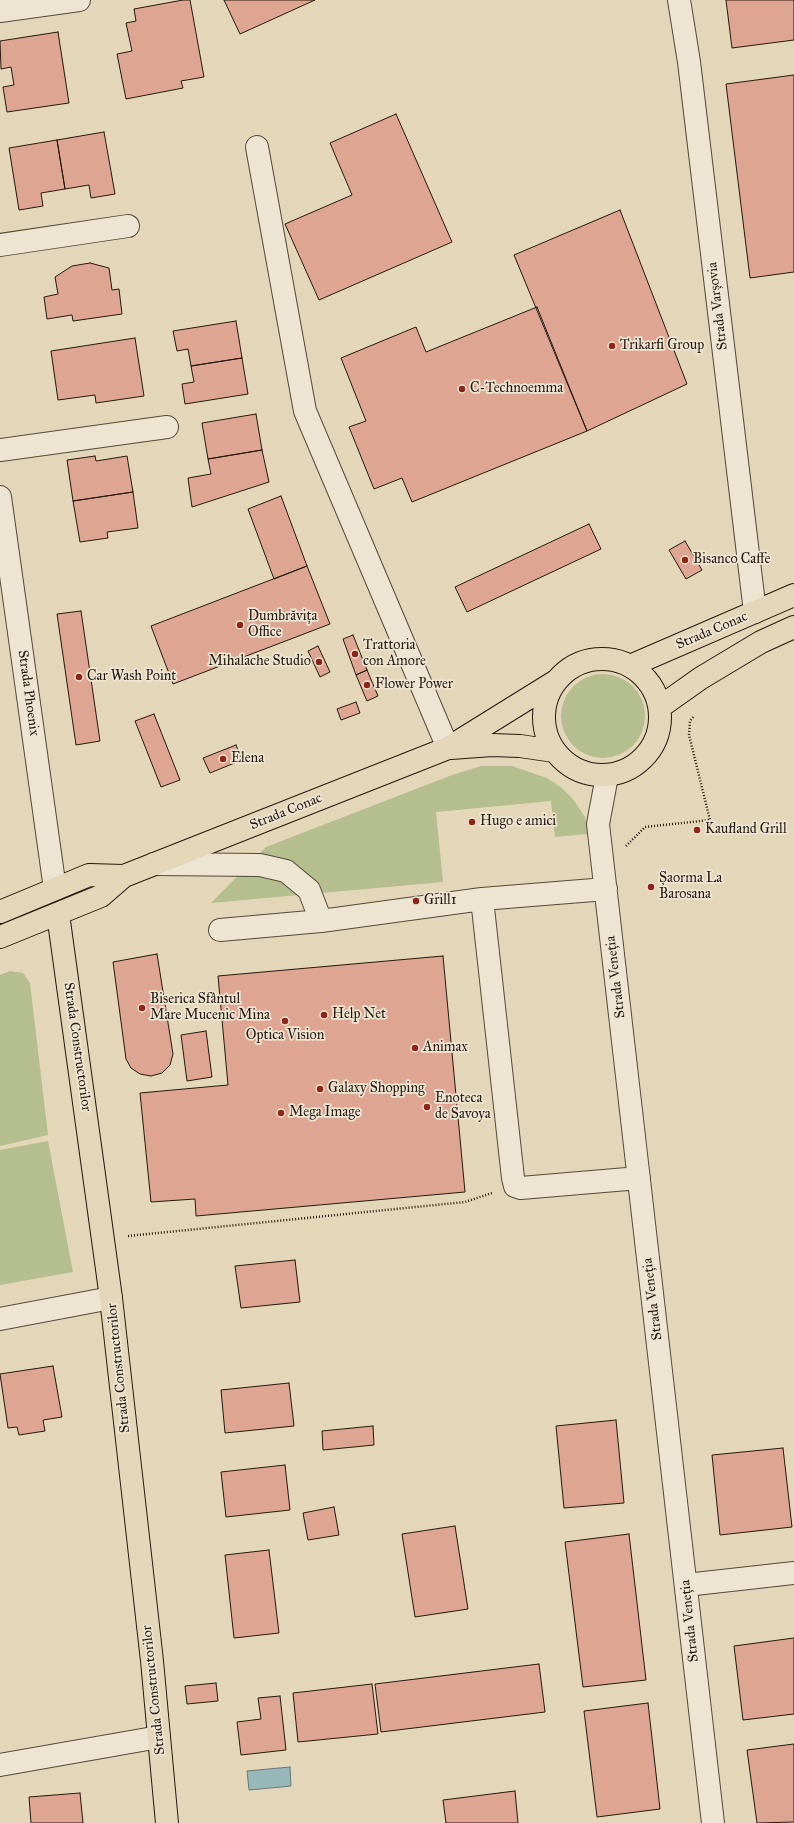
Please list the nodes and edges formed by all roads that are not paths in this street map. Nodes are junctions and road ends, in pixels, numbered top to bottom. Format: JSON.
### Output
{"nodes":[{"id":1,"x":79,"y":0,"type":"edge"},
{"id":2,"x":679,"y":0,"type":"edge"},
{"id":3,"x":0,"y":10,"type":"edge"},
{"id":4,"x":258,"y":147,"type":"dead end"},
{"id":5,"x":128,"y":226,"type":"dead end"},
{"id":6,"x":0,"y":244,"type":"edge"},
{"id":7,"x":168,"y":427,"type":"dead end"},
{"id":8,"x":0,"y":450,"type":"edge"},
{"id":9,"x":0,"y":497,"type":"edge"},
{"id":10,"x":794,"y":595,"type":"edge"},
{"id":11,"x":756,"y":612,"type":"junction"},
{"id":12,"x":794,"y":627,"type":"edge"},
{"id":13,"x":630,"y":666,"type":"junction"},
{"id":14,"x":556,"y":681,"type":"junction"},
{"id":15,"x":660,"y":707,"type":"junction"},
{"id":16,"x":448,"y":748,"type":"junction"},
{"id":17,"x":554,"y":751,"type":"junction"},
{"id":18,"x":607,"y":776,"type":"junction"},
{"id":19,"x":154,"y":864,"type":"junction"},
{"id":20,"x":124,"y":876,"type":"junction"},
{"id":21,"x":55,"y":889,"type":"junction"},
{"id":22,"x":606,"y":889,"type":"junction"},
{"id":23,"x":482,"y":899,"type":"junction"},
{"id":24,"x":0,"y":912,"type":"edge"},
{"id":25,"x":58,"y":914,"type":"junction"},
{"id":26,"x":321,"y":921,"type":"junction"},
{"id":27,"x":220,"y":930,"type":"dead end"},
{"id":28,"x":0,"y":937,"type":"edge"},
{"id":29,"x":639,"y":1178,"type":"junction"},
{"id":30,"x":111,"y":1298,"type":"junction"},
{"id":31,"x":0,"y":1319,"type":"edge"},
{"id":32,"x":794,"y":1573,"type":"edge"},
{"id":33,"x":686,"y":1585,"type":"junction"},
{"id":34,"x":159,"y":1737,"type":"junction"},
{"id":35,"x":0,"y":1765,"type":"edge"},
{"id":36,"x":167,"y":1823,"type":"edge"},
{"id":37,"x":713,"y":1823,"type":"edge"}],
"edges":[{"from":1,"to":3,"type":"street"},
{"from":2,"to":11,"type":"street","name":"Strada Varșovia"},
{"from":4,"to":16,"type":"street"},
{"from":5,"to":6,"type":"street"},
{"from":7,"to":8,"type":"street"},
{"from":9,"to":21,"type":"street","name":"Strada Phoenix"},
{"from":10,"to":11,"type":"main road","name":"Strada Conac"},
{"from":11,"to":13,"type":"main road","name":"Strada Conac"},
{"from":12,"to":15,"type":"main road"},
{"from":13,"to":14,"type":"main road"},
{"from":13,"to":15,"type":"main road"},
{"from":14,"to":16,"type":"main road","name":"Strada Conac"},
{"from":14,"to":17,"type":"main road"},
{"from":15,"to":18,"type":"main road"},
{"from":16,"to":17,"type":"main road","name":"Strada Conac"},
{"from":16,"to":19,"type":"main road","name":"Strada Conac"},
{"from":17,"to":18,"type":"main road"},
{"from":18,"to":22,"type":"street","name":"Strada Veneția"},
{"from":19,"to":20,"type":"main road","name":"Strada Conac"},
{"from":19,"to":26,"type":"street"},
{"from":20,"to":21,"type":"main road","name":"Strada Conac"},
{"from":20,"to":25,"type":"main road","name":"Strada Conac"},
{"from":21,"to":24,"type":"main road","name":"Strada Conac"},
{"from":22,"to":23,"type":"street"},
{"from":22,"to":29,"type":"street","name":"Strada Veneția"},
{"from":23,"to":26,"type":"street"},
{"from":23,"to":29,"type":"street"},
{"from":25,"to":28,"type":"main road","name":"Strada Conac"},
{"from":25,"to":30,"type":"main road","name":"Strada Constructorilor"},
{"from":26,"to":27,"type":"street"},
{"from":29,"to":33,"type":"street","name":"Strada Veneția"},
{"from":30,"to":31,"type":"street"},
{"from":30,"to":34,"type":"main road","name":"Strada Constructorilor"},
{"from":32,"to":33,"type":"street"},
{"from":33,"to":37,"type":"street","name":"Strada Veneția"},
{"from":34,"to":35,"type":"street"},
{"from":34,"to":36,"type":"main road","name":"Strada Constructorilor"}]}
